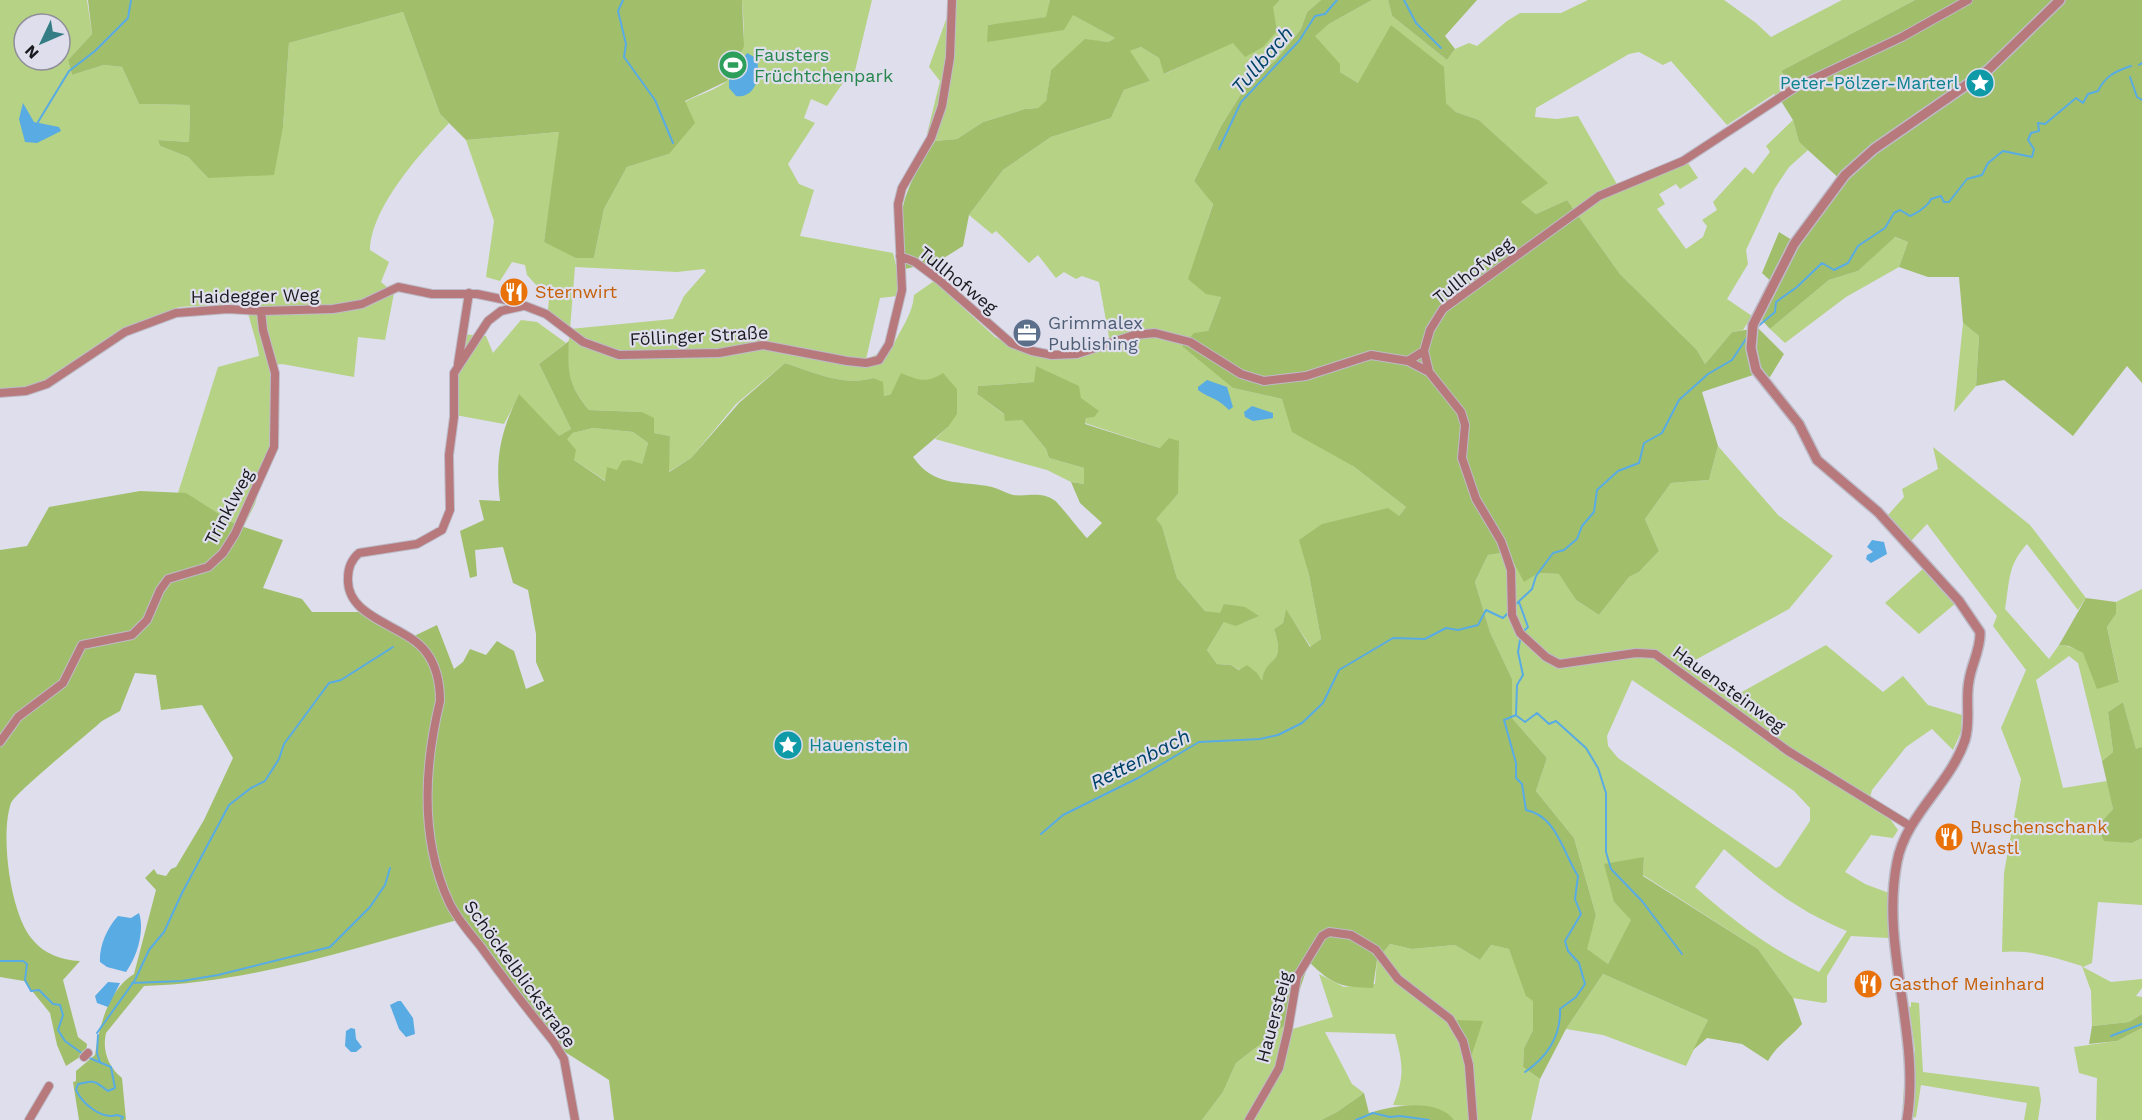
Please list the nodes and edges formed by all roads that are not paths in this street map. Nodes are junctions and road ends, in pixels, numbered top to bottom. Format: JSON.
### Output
{"nodes":[{"id":1,"x":952,"y":0,"type":"edge"},
{"id":2,"x":1968,"y":0,"type":"edge"},
{"id":3,"x":2060,"y":0,"type":"edge"},
{"id":4,"x":900,"y":256,"type":"junction"},
{"id":5,"x":469,"y":293,"type":"junction"},
{"id":6,"x":524,"y":306,"type":"junction"},
{"id":7,"x":261,"y":311,"type":"junction"},
{"id":8,"x":1424,"y":351,"type":"junction"},
{"id":9,"x":1408,"y":361,"type":"junction"},
{"id":10,"x":458,"y":366,"type":"junction"},
{"id":11,"x":1429,"y":372,"type":"junction"},
{"id":12,"x":0,"y":393,"type":"edge"},
{"id":13,"x":0,"y":742,"type":"edge"},
{"id":14,"x":1910,"y":826,"type":"junction"},
{"id":15,"x":49,"y":1086,"type":"dead end"},
{"id":16,"x":29,"y":1120,"type":"edge"},
{"id":17,"x":575,"y":1120,"type":"edge"},
{"id":18,"x":1249,"y":1120,"type":"edge"},
{"id":19,"x":1473,"y":1120,"type":"edge"},
{"id":20,"x":1907,"y":1120,"type":"edge"}],
"edges":[{"from":1,"to":4,"type":"street","name":"Föllinger Straße"},
{"from":2,"to":8,"type":"street","name":"Tullhofweg"},
{"from":3,"to":14,"type":"street"},
{"from":4,"to":6,"type":"street","name":"Föllinger Straße"},
{"from":4,"to":9,"type":"street","name":"Tullhofweg"},
{"from":5,"to":6,"type":"street","name":"Haidegger Weg"},
{"from":5,"to":7,"type":"street","name":"Haidegger Weg"},
{"from":5,"to":10,"type":"street"},
{"from":6,"to":10,"type":"street"},
{"from":7,"to":12,"type":"street","name":"Haidegger Weg"},
{"from":7,"to":13,"type":"street","name":"Trinklweg"},
{"from":8,"to":9,"type":"street"},
{"from":8,"to":11,"type":"street","name":"Hauensteinweg"},
{"from":9,"to":11,"type":"street","name":"Hauensteinweg"},
{"from":10,"to":17,"type":"street","name":"Schöckelblickstraße"},
{"from":11,"to":14,"type":"street","name":"Hauensteinweg"},
{"from":14,"to":20,"type":"street"},
{"from":15,"to":16,"type":"street"},
{"from":18,"to":19,"type":"street","name":"Hauersteig"}]}
